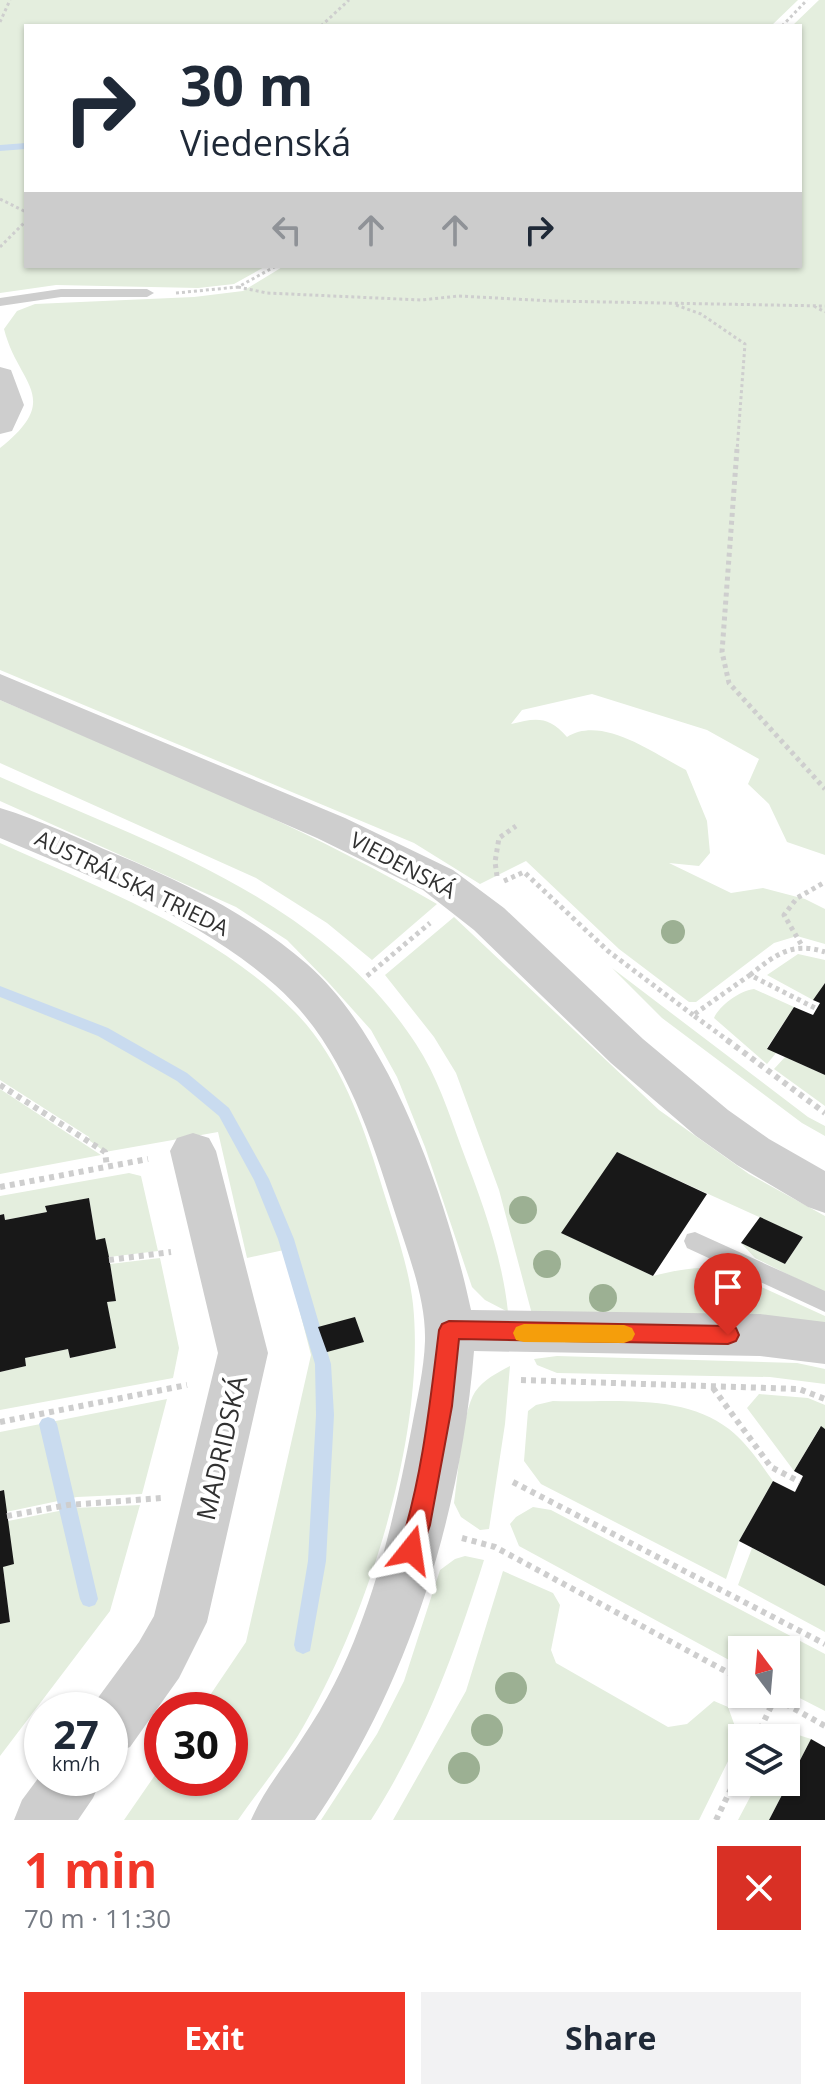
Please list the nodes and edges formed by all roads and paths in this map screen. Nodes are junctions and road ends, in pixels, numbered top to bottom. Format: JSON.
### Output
{"nodes":[{"id":1,"x":10,"y":0,"type":"edge"},
{"id":2,"x":349,"y":0,"type":"edge"},
{"id":3,"x":807,"y":0,"type":"edge"},
{"id":4,"x":0,"y":22,"type":"edge"},
{"id":5,"x":323,"y":24,"type":"edge"},
{"id":6,"x":784,"y":24,"type":"edge"},
{"id":7,"x":0,"y":199,"type":"edge"},
{"id":8,"x":24,"y":211,"type":"edge"},
{"id":9,"x":24,"y":223,"type":"edge"},
{"id":10,"x":0,"y":247,"type":"edge"},
{"id":11,"x":272,"y":268,"type":"edge"},
{"id":12,"x":238,"y":287,"type":"junction"},
{"id":13,"x":147,"y":293,"type":"joint"},
{"id":14,"x":0,"y":302,"type":"edge"},
{"id":15,"x":670,"y":303,"type":"junction"},
{"id":16,"x":813,"y":305,"type":"junction"},
{"id":17,"x":825,"y":306,"type":"edge"},
{"id":18,"x":825,"y":312,"type":"edge"},
{"id":19,"x":0,"y":377,"type":"edge"},
{"id":20,"x":0,"y":424,"type":"edge"},
{"id":21,"x":0,"y":686,"type":"edge"},
{"id":22,"x":825,"y":789,"type":"edge"},
{"id":23,"x":0,"y":822,"type":"edge"},
{"id":24,"x":516,"y":826,"type":"dead end"},
{"id":25,"x":503,"y":882,"type":"junction"},
{"id":26,"x":825,"y":882,"type":"edge"},
{"id":27,"x":466,"y":899,"type":"junction"},
{"id":28,"x":801,"y":944,"type":"junction"},
{"id":29,"x":825,"y":952,"type":"edge"},
{"id":30,"x":750,"y":975,"type":"junction"},
{"id":31,"x":367,"y":976,"type":"dead end"},
{"id":32,"x":817,"y":1009,"type":"dead end"},
{"id":33,"x":693,"y":1015,"type":"junction"},
{"id":34,"x":0,"y":1085,"type":"edge"},
{"id":35,"x":825,"y":1113,"type":"edge"},
{"id":36,"x":193,"y":1151,"type":"joint"},
{"id":37,"x":107,"y":1167,"type":"junction"},
{"id":38,"x":0,"y":1187,"type":"edge"},
{"id":39,"x":825,"y":1194,"type":"edge"},
{"id":40,"x":695,"y":1241,"type":"dead end"},
{"id":41,"x":217,"y":1246,"type":"junction"},
{"id":42,"x":109,"y":1260,"type":"dead end"},
{"id":43,"x":825,"y":1302,"type":"edge"},
{"id":44,"x":449,"y":1330,"type":"junction"},
{"id":45,"x":825,"y":1343,"type":"edge"},
{"id":46,"x":240,"y":1374,"type":"junction"},
{"id":47,"x":521,"y":1380,"type":"dead end"},
{"id":48,"x":713,"y":1388,"type":"junction"},
{"id":49,"x":825,"y":1399,"type":"edge"},
{"id":50,"x":0,"y":1422,"type":"edge"},
{"id":51,"x":513,"y":1482,"type":"dead end"},
{"id":52,"x":800,"y":1482,"type":"dead end"},
{"id":53,"x":211,"y":1498,"type":"junction"},
{"id":54,"x":7,"y":1516,"type":"dead end"},
{"id":55,"x":419,"y":1525,"type":"junction"},
{"id":56,"x":825,"y":1644,"type":"edge"},
{"id":57,"x":728,"y":1672,"type":"edge"},
{"id":58,"x":128,"y":1703,"type":"edge"},
{"id":59,"x":793,"y":1708,"type":"edge"},
{"id":60,"x":825,"y":1726,"type":"edge"},
{"id":61,"x":728,"y":1795,"type":"edge"},
{"id":62,"x":60,"y":1796,"type":"edge"},
{"id":63,"x":43,"y":1820,"type":"edge"},
{"id":64,"x":280,"y":1820,"type":"edge"},
{"id":65,"x":716,"y":1820,"type":"edge"}],
"edges":[{"from":1,"to":4,"type":"path"},
{"from":2,"to":5,"type":"path"},
{"from":3,"to":6,"type":"path"},
{"from":7,"to":8,"type":"path"},
{"from":9,"to":10,"type":"path"},
{"from":11,"to":12,"type":"path"},
{"from":12,"to":13,"type":"path"},
{"from":12,"to":15,"type":"path"},
{"from":13,"to":14,"type":"lane"},
{"from":15,"to":16,"type":"path"},
{"from":15,"to":22,"type":"path"},
{"from":16,"to":17,"type":"path"},
{"from":16,"to":18,"type":"path"},
{"from":19,"to":20,"type":"street"},
{"from":21,"to":27,"type":"street","name":"VIEDENSKÁ"},
{"from":23,"to":44,"type":"street","name":"AUSTRÁLSKA TRIEDA"},
{"from":24,"to":25,"type":"path"},
{"from":25,"to":27,"type":"path"},
{"from":25,"to":33,"type":"path"},
{"from":26,"to":28,"type":"path"},
{"from":27,"to":31,"type":"path"},
{"from":27,"to":39,"type":"street","name":"VIEDENSKÁ"},
{"from":28,"to":29,"type":"path"},
{"from":28,"to":30,"type":"path"},
{"from":30,"to":32,"type":"path"},
{"from":30,"to":33,"type":"path"},
{"from":33,"to":35,"type":"path"},
{"from":34,"to":37,"type":"path"},
{"from":36,"to":37,"type":"path"},
{"from":36,"to":41,"type":"street","name":"MADRIDSKÁ"},
{"from":37,"to":38,"type":"path"},
{"from":40,"to":43,"type":"lane"},
{"from":41,"to":42,"type":"path"},
{"from":41,"to":46,"type":"street","name":"MADRIDSKÁ"},
{"from":44,"to":45,"type":"street"},
{"from":44,"to":55,"type":"street","name":"AUSTRÁLSKA TRIEDA"},
{"from":46,"to":50,"type":"path"},
{"from":46,"to":53,"type":"street","name":"MADRIDSKÁ"},
{"from":47,"to":48,"type":"path"},
{"from":48,"to":49,"type":"path"},
{"from":48,"to":52,"type":"path"},
{"from":51,"to":56,"type":"path"},
{"from":53,"to":54,"type":"path"},
{"from":53,"to":58,"type":"street","name":"MADRIDSKÁ"},
{"from":55,"to":57,"type":"path"},
{"from":55,"to":64,"type":"street","name":"AUSTRÁLSKA TRIEDA"},
{"from":59,"to":60,"type":"path"},
{"from":61,"to":65,"type":"path"},
{"from":62,"to":63,"type":"street"}]}
